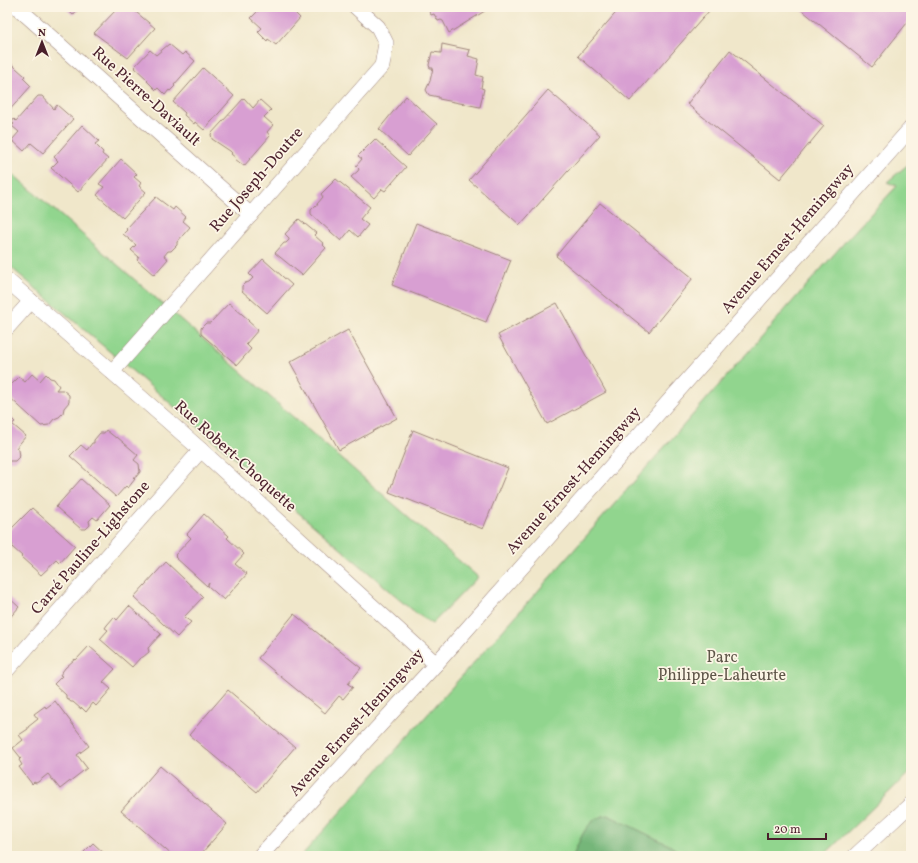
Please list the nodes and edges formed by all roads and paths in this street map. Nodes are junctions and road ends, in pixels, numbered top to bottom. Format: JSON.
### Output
{"nodes":[{"id":1,"x":18,"y":7,"type":"edge"},
{"id":2,"x":356,"y":7,"type":"edge"},
{"id":3,"x":911,"y":128,"type":"edge"},
{"id":4,"x":251,"y":215,"type":"junction"},
{"id":5,"x":7,"y":280,"type":"edge"},
{"id":6,"x":31,"y":301,"type":"junction"},
{"id":7,"x":7,"y":328,"type":"edge"},
{"id":8,"x":112,"y":372,"type":"junction"},
{"id":9,"x":201,"y":450,"type":"junction"},
{"id":10,"x":436,"y":664,"type":"junction"},
{"id":11,"x":7,"y":670,"type":"edge"},
{"id":12,"x":911,"y":804,"type":"edge"},
{"id":13,"x":260,"y":856,"type":"edge"},
{"id":14,"x":855,"y":856,"type":"edge"}],
"edges":[{"from":1,"to":4,"type":"street","name":"Rue Pierre-Daviault"},
{"from":2,"to":4,"type":"street","name":"Rue Joseph-Doutre"},
{"from":3,"to":10,"type":"street","name":"Avenue Ernest-Hemingway"},
{"from":4,"to":8,"type":"street","name":"Rue Joseph-Doutre"},
{"from":5,"to":6,"type":"street","name":"Rue Robert-Choquette"},
{"from":6,"to":7,"type":"street"},
{"from":6,"to":8,"type":"street","name":"Rue Robert-Choquette"},
{"from":8,"to":9,"type":"street","name":"Rue Robert-Choquette"},
{"from":9,"to":10,"type":"street","name":"Rue Robert-Choquette"},
{"from":9,"to":11,"type":"street","name":"Carré Pauline-Lighstone"},
{"from":10,"to":13,"type":"street","name":"Avenue Ernest-Hemingway"},
{"from":12,"to":14,"type":"street"}]}
